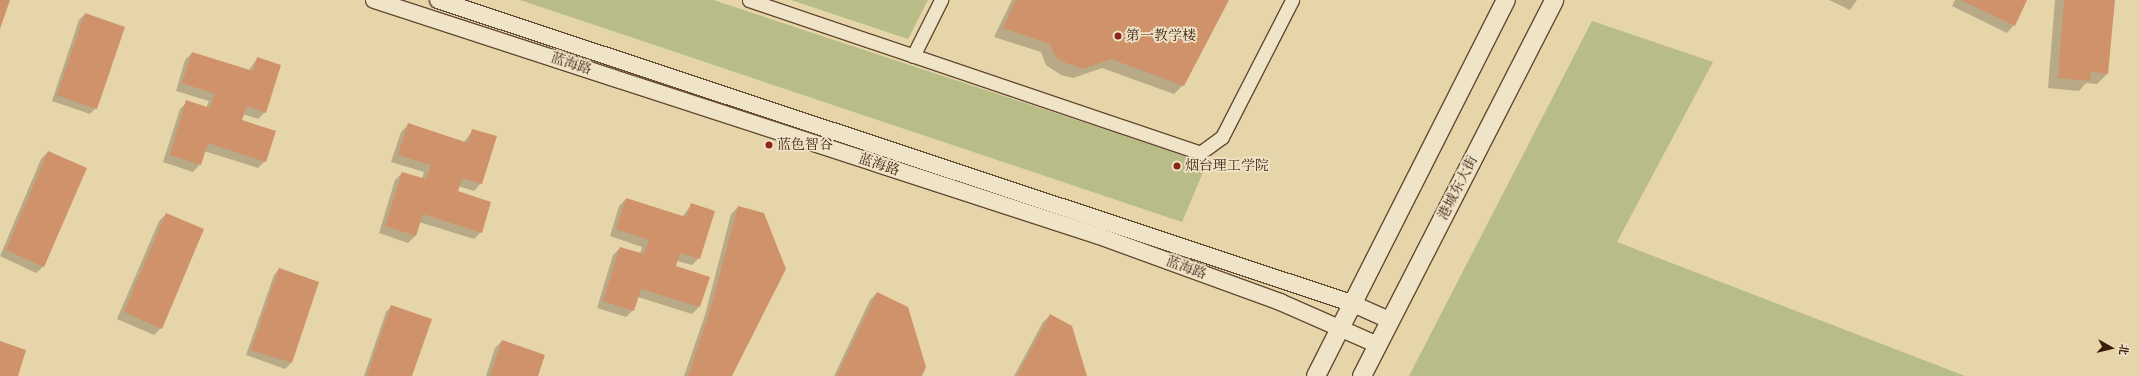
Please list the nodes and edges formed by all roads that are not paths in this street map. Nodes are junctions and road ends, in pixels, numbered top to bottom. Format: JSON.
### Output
{"nodes":[{"id":1,"x":374,"y":0,"type":"edge"},
{"id":2,"x":438,"y":0,"type":"edge"},
{"id":3,"x":749,"y":0,"type":"edge"},
{"id":4,"x":941,"y":0,"type":"edge"},
{"id":5,"x":1292,"y":0,"type":"edge"},
{"id":6,"x":1506,"y":0,"type":"edge"},
{"id":7,"x":1554,"y":0,"type":"edge"},
{"id":8,"x":913,"y":56,"type":"junction"},
{"id":9,"x":1351,"y":303,"type":"junction"},
{"id":10,"x":1389,"y":320,"type":"junction"},
{"id":11,"x":1340,"y":329,"type":"junction"},
{"id":12,"x":1378,"y":345,"type":"junction"},
{"id":13,"x":1316,"y":376,"type":"edge"},
{"id":14,"x":1362,"y":376,"type":"edge"}],
"edges":[{"from":1,"to":11,"type":"street","name":"蓝海路"},
{"from":2,"to":9,"type":"street","name":"蓝海路"},
{"from":3,"to":8,"type":"street"},
{"from":4,"to":8,"type":"street"},
{"from":5,"to":8,"type":"street"},
{"from":6,"to":9,"type":"main road"},
{"from":7,"to":10,"type":"main road","name":"港城东大街"},
{"from":9,"to":10,"type":"street","name":"蓝海路"},
{"from":9,"to":11,"type":"main road"},
{"from":10,"to":12,"type":"main road","name":"港城东大街"},
{"from":11,"to":12,"type":"street","name":"蓝海路"},
{"from":11,"to":13,"type":"main road"},
{"from":12,"to":14,"type":"main road","name":"港城东大街"}]}
